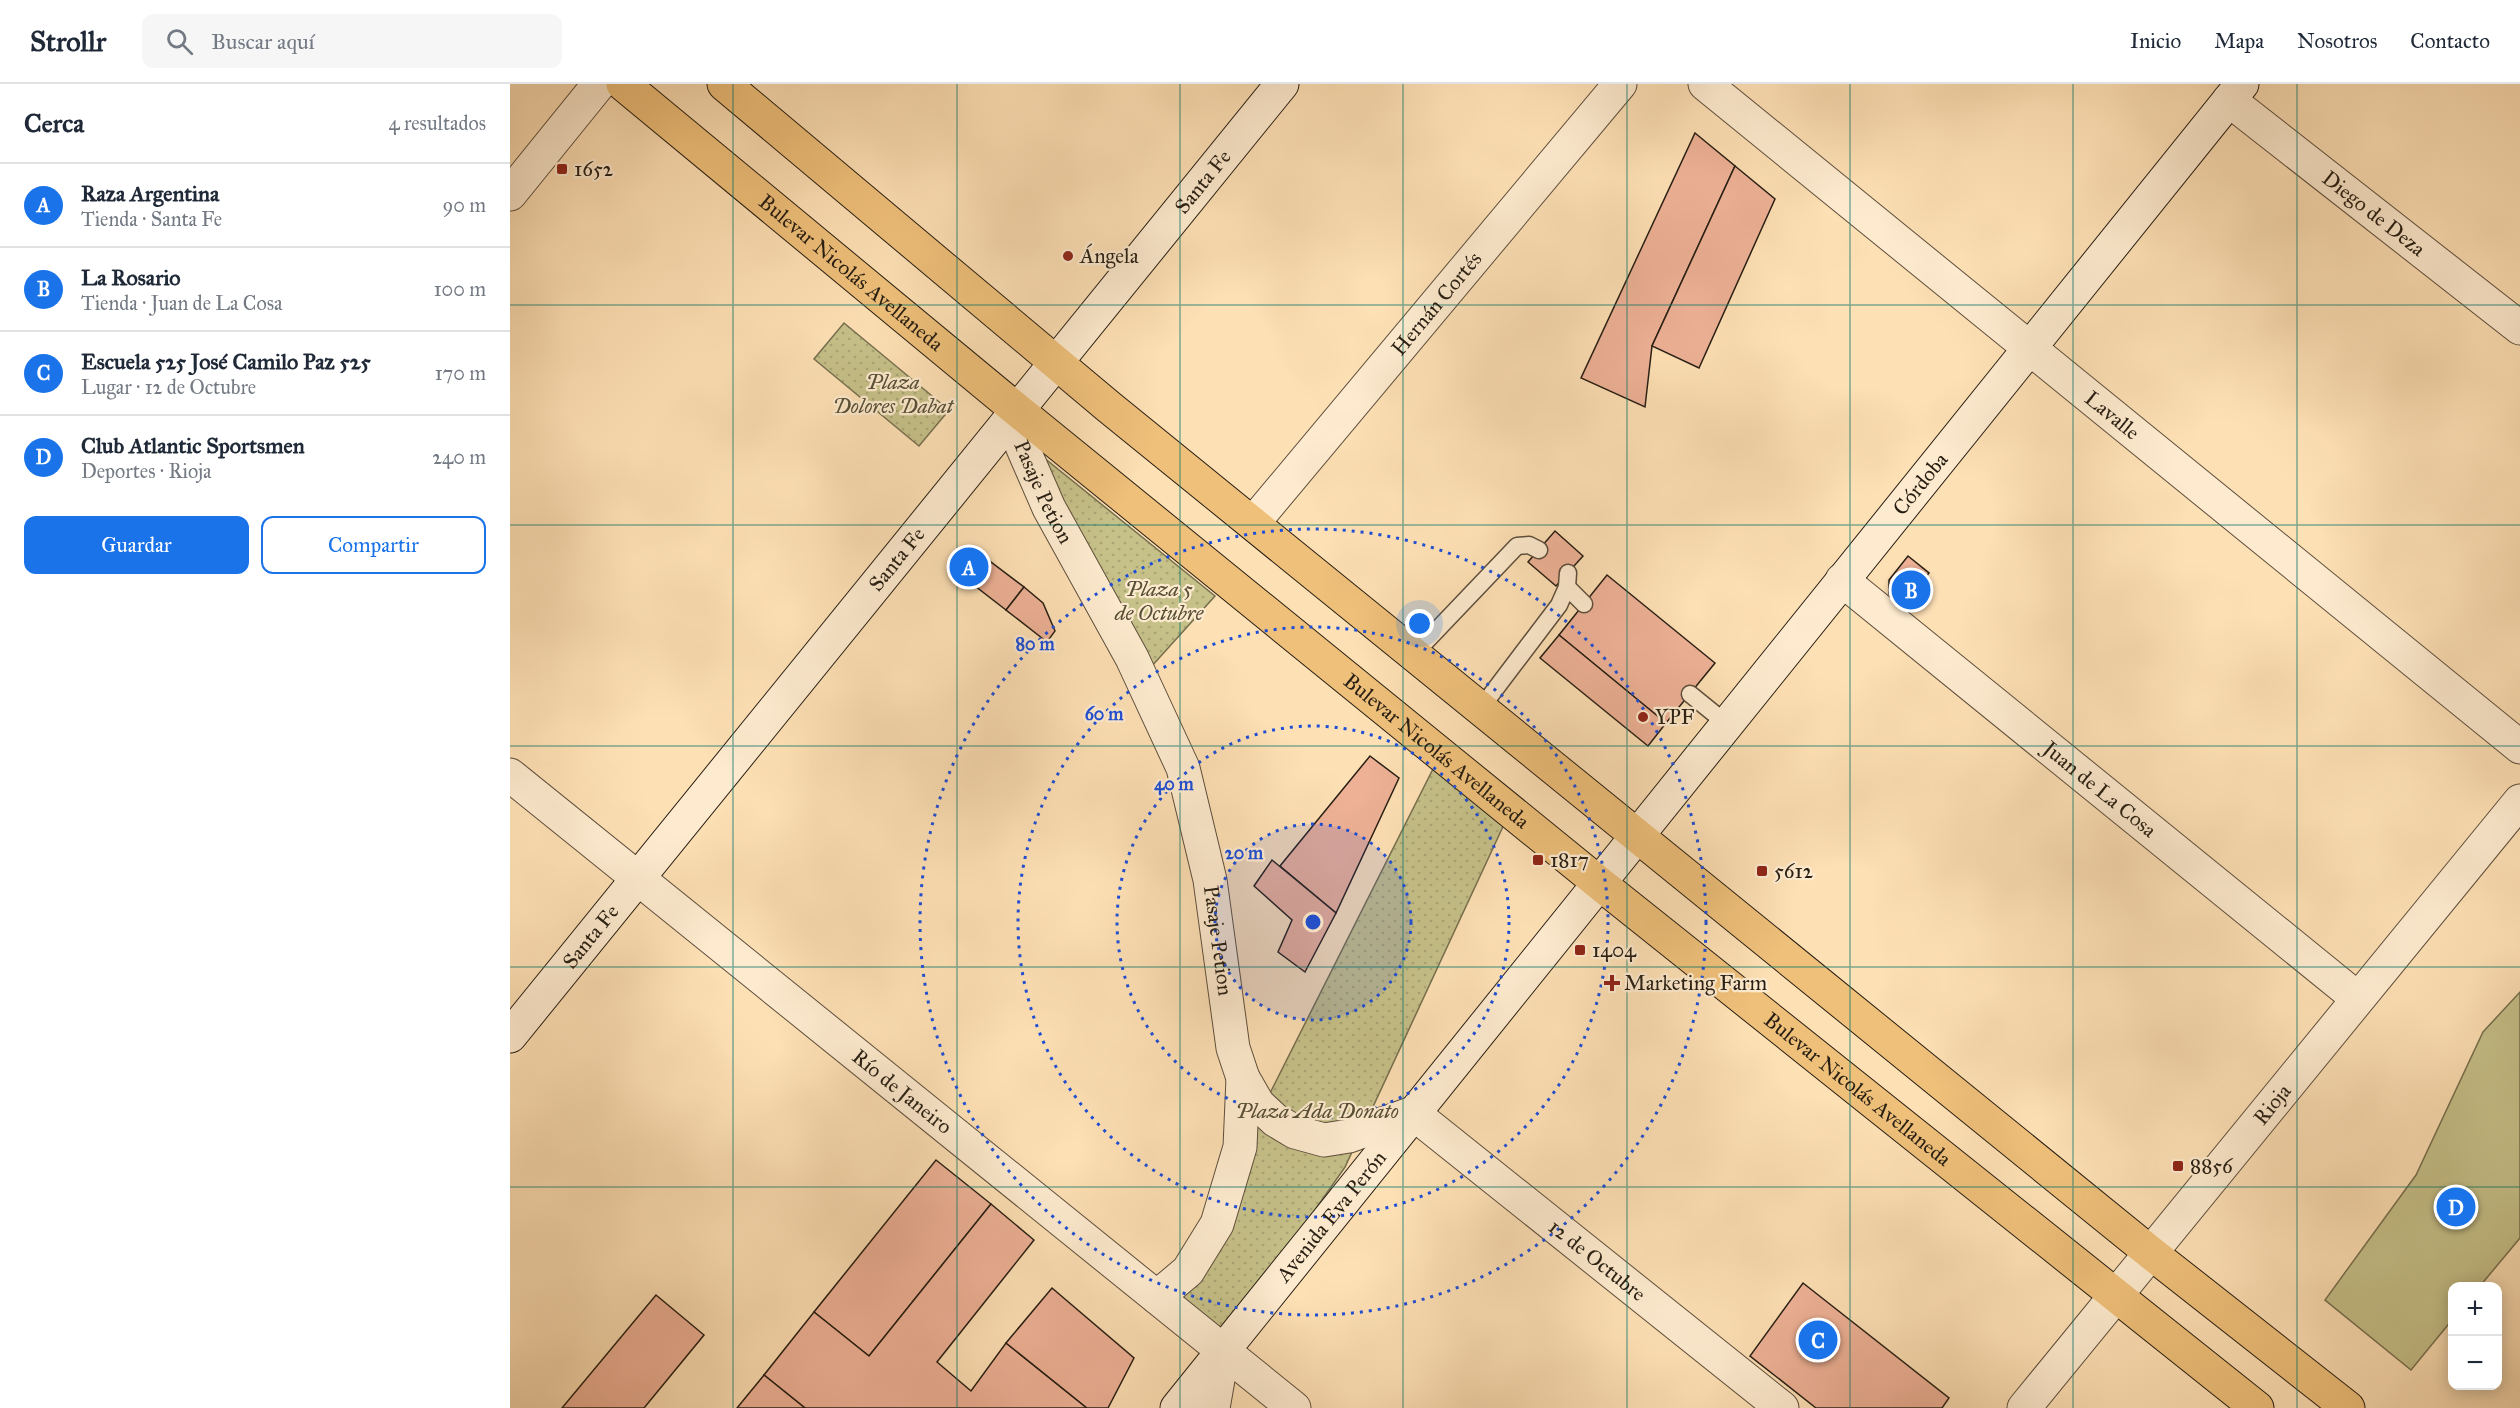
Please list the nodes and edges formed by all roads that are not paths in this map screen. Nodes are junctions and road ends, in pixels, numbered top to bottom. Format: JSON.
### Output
{"nodes":[{"id":1,"x":599,"y":84,"type":"edge"},
{"id":2,"x":624,"y":84,"type":"edge"},
{"id":3,"x":724,"y":84,"type":"edge"},
{"id":4,"x":1282,"y":84,"type":"edge"},
{"id":5,"x":1620,"y":84,"type":"edge"},
{"id":6,"x":1705,"y":84,"type":"edge"},
{"id":7,"x":2236,"y":92,"type":"edge"},
{"id":8,"x":510,"y":194,"type":"edge"},
{"id":9,"x":2520,"y":328,"type":"edge"},
{"id":10,"x":2031,"y":349,"type":"junction"},
{"id":11,"x":1056,"y":362,"type":"junction"},
{"id":12,"x":1017,"y":410,"type":"junction"},
{"id":13,"x":1253,"y":523,"type":"junction"},
{"id":14,"x":1539,"y":550,"type":"dead end"},
{"id":15,"x":1842,"y":580,"type":"junction"},
{"id":16,"x":1584,"y":604,"type":"dead end"},
{"id":17,"x":1414,"y":654,"type":"junction"},
{"id":18,"x":1690,"y":694,"type":"dead end"},
{"id":19,"x":1481,"y":708,"type":"junction"},
{"id":20,"x":1727,"y":724,"type":"junction"},
{"id":21,"x":2520,"y":747,"type":"edge"},
{"id":22,"x":510,"y":775,"type":"edge"},
{"id":23,"x":2520,"y":801,"type":"edge"},
{"id":24,"x":1638,"y":836,"type":"junction"},
{"id":25,"x":638,"y":878,"type":"junction"},
{"id":26,"x":1599,"y":883,"type":"junction"},
{"id":27,"x":2357,"y":998,"type":"junction"},
{"id":28,"x":510,"y":1035,"type":"edge"},
{"id":29,"x":1243,"y":1078,"type":"junction"},
{"id":30,"x":1413,"y":1113,"type":"junction"},
{"id":31,"x":2151,"y":1253,"type":"junction"},
{"id":32,"x":2116,"y":1296,"type":"junction"},
{"id":33,"x":1157,"y":1297,"type":"junction"},
{"id":34,"x":1223,"y":1351,"type":"junction"},
{"id":35,"x":1177,"y":1408,"type":"edge"},
{"id":36,"x":1213,"y":1408,"type":"edge"},
{"id":37,"x":1294,"y":1408,"type":"edge"},
{"id":38,"x":1782,"y":1408,"type":"edge"},
{"id":39,"x":2024,"y":1408,"type":"edge"},
{"id":40,"x":2257,"y":1408,"type":"edge"},
{"id":41,"x":2348,"y":1408,"type":"edge"}],
"edges":[{"from":1,"to":8,"type":"street"},
{"from":2,"to":12,"type":"main road","name":"Bulevar Nicolás Avellaneda"},
{"from":3,"to":11,"type":"main road"},
{"from":4,"to":11,"type":"street","name":"Santa Fe"},
{"from":5,"to":13,"type":"street","name":"Hernán Cortés"},
{"from":6,"to":10,"type":"street","name":"Lavalle"},
{"from":7,"to":9,"type":"street","name":"Diego de Deza"},
{"from":7,"to":10,"type":"street","name":"Córdoba"},
{"from":10,"to":15,"type":"street","name":"Córdoba"},
{"from":10,"to":21,"type":"street","name":"Lavalle"},
{"from":11,"to":12,"type":"street","name":"Santa Fe"},
{"from":11,"to":13,"type":"main road"},
{"from":12,"to":25,"type":"street","name":"Santa Fe"},
{"from":12,"to":26,"type":"main road","name":"Bulevar Nicolás Avellaneda"},
{"from":12,"to":29,"type":"street","name":"Pasaje Petion"},
{"from":13,"to":17,"type":"main road"},
{"from":14,"to":17,"type":"lane"},
{"from":15,"to":20,"type":"street","name":"Córdoba"},
{"from":15,"to":27,"type":"street","name":"Juan de La Cosa"},
{"from":16,"to":19,"type":"lane"},
{"from":17,"to":19,"type":"main road"},
{"from":18,"to":20,"type":"lane"},
{"from":19,"to":24,"type":"main road"},
{"from":20,"to":24,"type":"street","name":"Córdoba"},
{"from":22,"to":25,"type":"street","name":"Río de Janeiro"},
{"from":23,"to":27,"type":"street","name":"Rioja"},
{"from":24,"to":26,"type":"street","name":"Córdoba"},
{"from":24,"to":31,"type":"main road"},
{"from":25,"to":28,"type":"street","name":"Santa Fe"},
{"from":25,"to":33,"type":"street","name":"Río de Janeiro"},
{"from":26,"to":30,"type":"street","name":"Avenida Eva Perón"},
{"from":26,"to":32,"type":"main road","name":"Bulevar Nicolás Avellaneda"},
{"from":27,"to":31,"type":"street","name":"Rioja"},
{"from":29,"to":30,"type":"street","name":"Pasaje Petion"},
{"from":29,"to":33,"type":"street","name":"Pasaje Petion"},
{"from":30,"to":34,"type":"street","name":"Avenida Eva Perón"},
{"from":30,"to":38,"type":"street","name":"12 de Octubre"},
{"from":31,"to":32,"type":"street","name":"Rioja"},
{"from":31,"to":41,"type":"main road"},
{"from":32,"to":39,"type":"street","name":"Rioja"},
{"from":32,"to":40,"type":"main road","name":"Bulevar Nicolás Avellaneda"},
{"from":33,"to":34,"type":"street","name":"Río de Janeiro"},
{"from":34,"to":35,"type":"street","name":"Avenida Eva Perón"},
{"from":34,"to":36,"type":"street"},
{"from":34,"to":37,"type":"street","name":"Río de Janeiro"}]}
